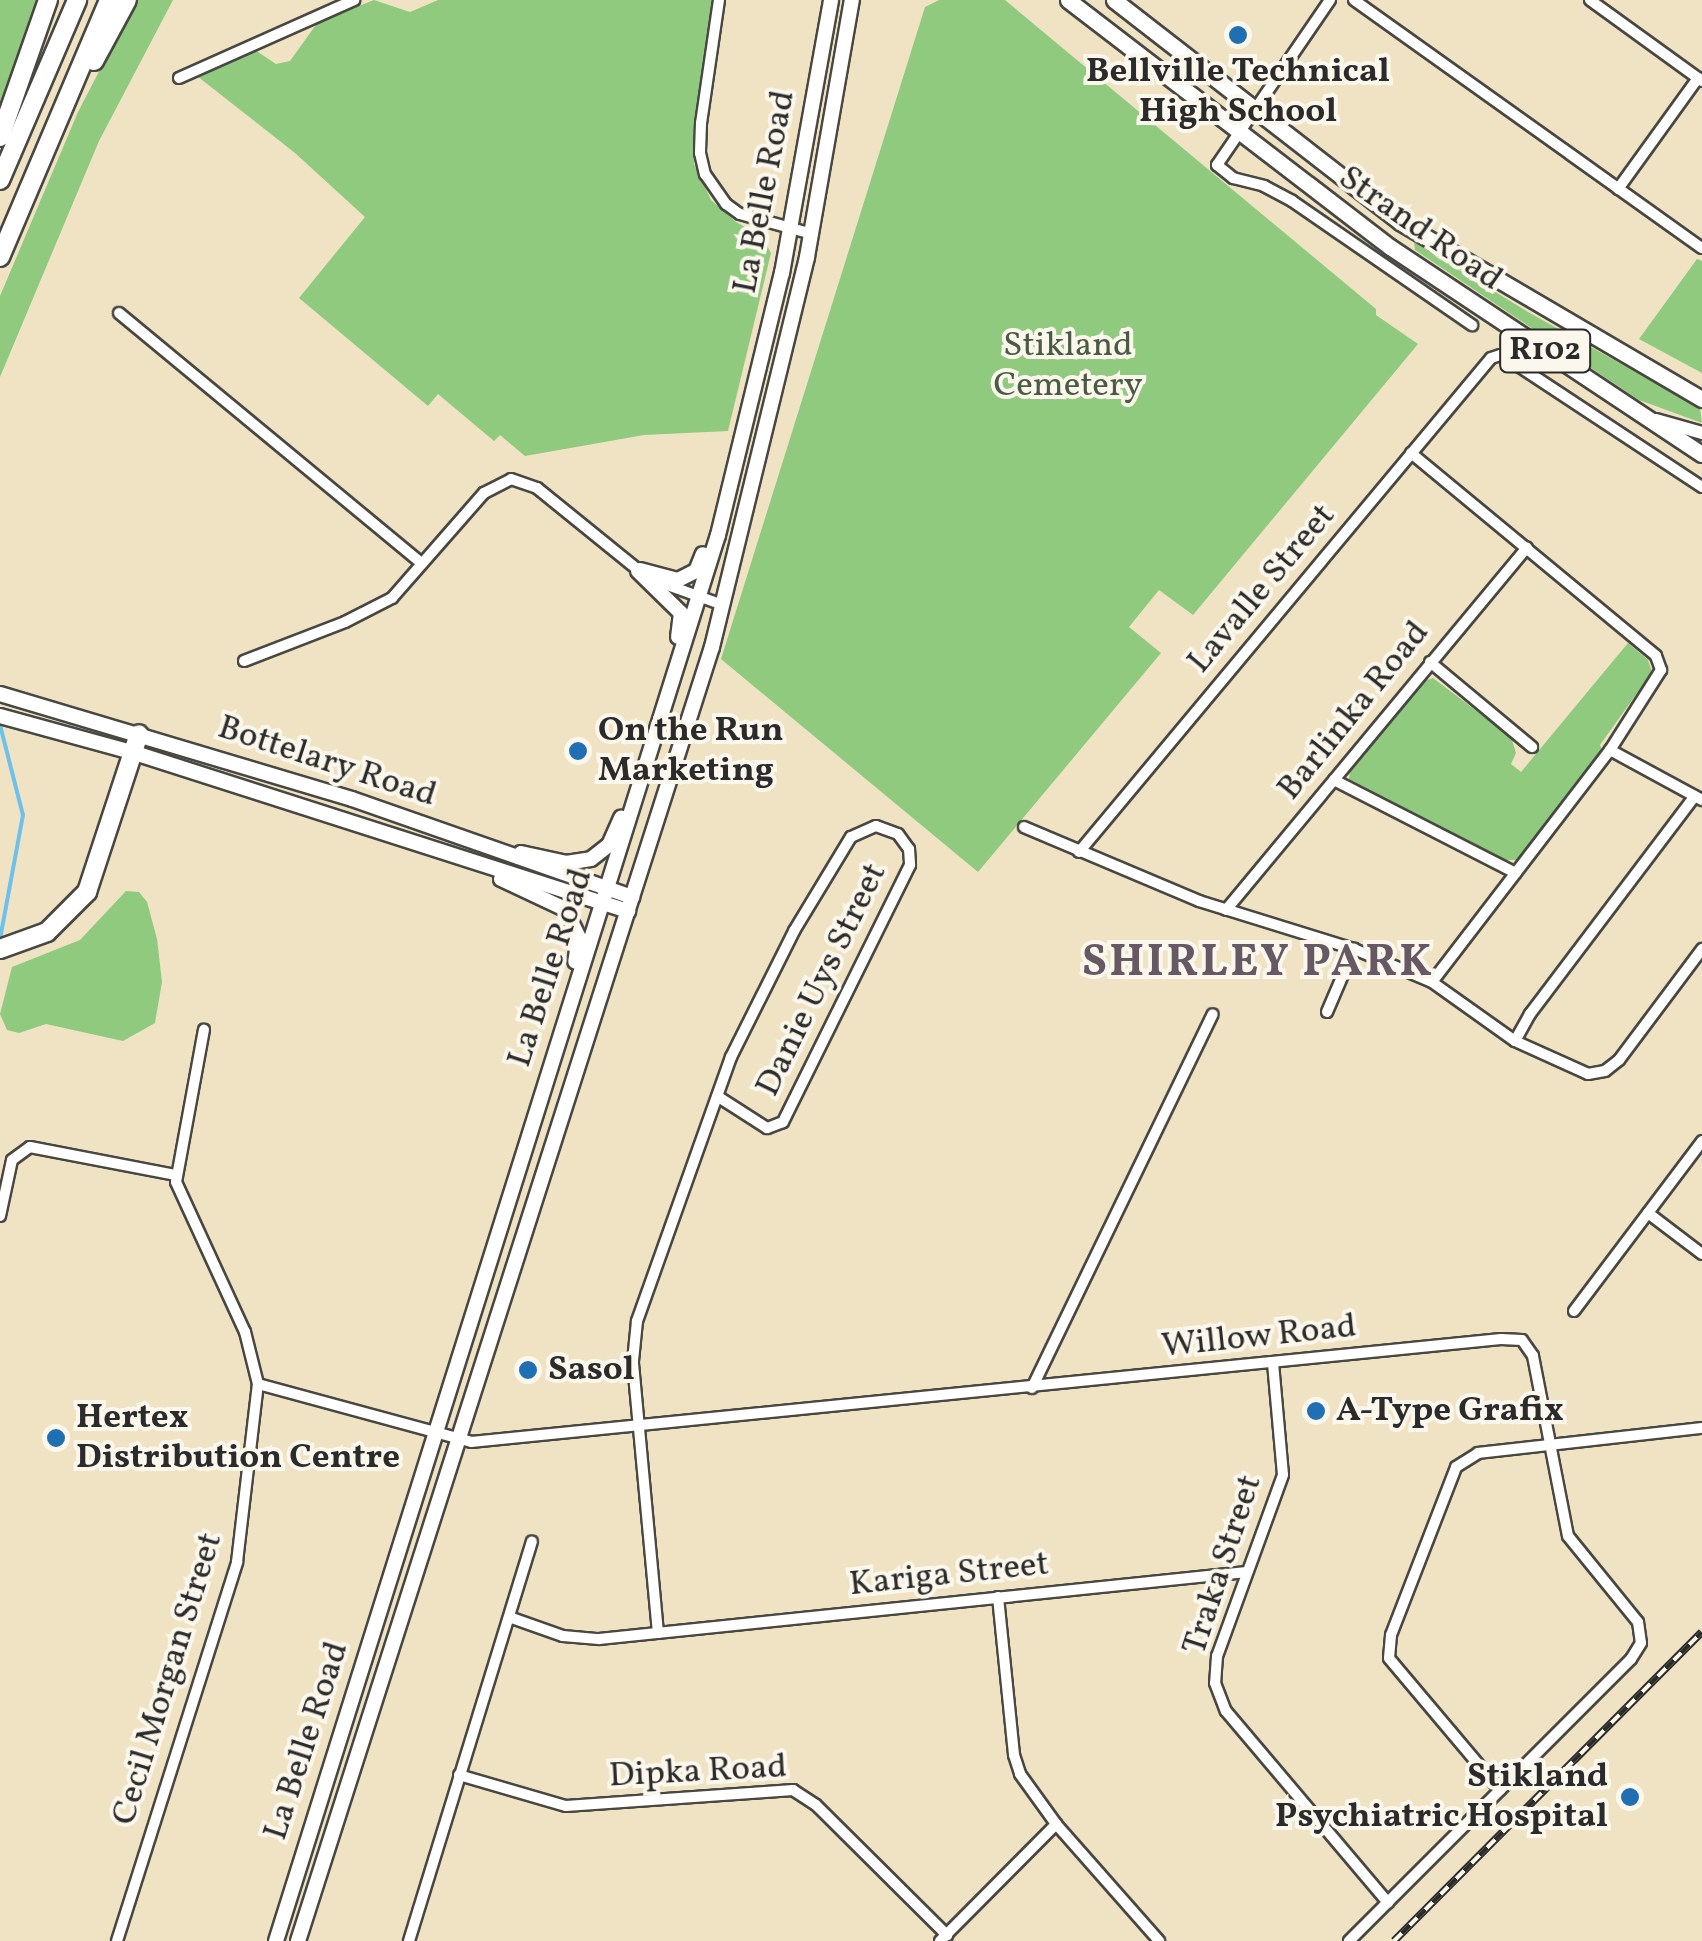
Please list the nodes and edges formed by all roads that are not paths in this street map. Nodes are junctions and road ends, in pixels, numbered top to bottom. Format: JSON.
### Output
{"nodes":[{"id":1,"x":48,"y":0,"type":"edge"},
{"id":2,"x":76,"y":0,"type":"edge"},
{"id":3,"x":109,"y":0,"type":"edge"},
{"id":4,"x":127,"y":0,"type":"edge"},
{"id":5,"x":354,"y":0,"type":"edge"},
{"id":6,"x":719,"y":0,"type":"edge"},
{"id":7,"x":830,"y":0,"type":"edge"},
{"id":8,"x":852,"y":0,"type":"edge"},
{"id":9,"x":1068,"y":0,"type":"edge"},
{"id":10,"x":1114,"y":0,"type":"edge"},
{"id":11,"x":1330,"y":0,"type":"edge"},
{"id":12,"x":1354,"y":0,"type":"edge"},
{"id":13,"x":1590,"y":0,"type":"edge"},
{"id":14,"x":179,"y":78,"type":"dead end"},
{"id":15,"x":1700,"y":79,"type":"edge"},
{"id":16,"x":1253,"y":112,"type":"junction"},
{"id":17,"x":60,"y":116,"type":"junction"},
{"id":18,"x":1238,"y":135,"type":"junction"},
{"id":19,"x":0,"y":137,"type":"edge"},
{"id":20,"x":0,"y":180,"type":"edge"},
{"id":21,"x":1618,"y":188,"type":"junction"},
{"id":22,"x":790,"y":229,"type":"junction"},
{"id":23,"x":812,"y":234,"type":"junction"},
{"id":24,"x":1702,"y":248,"type":"edge"},
{"id":25,"x":0,"y":257,"type":"edge"},
{"id":26,"x":119,"y":313,"type":"dead end"},
{"id":27,"x":1472,"y":324,"type":"dead end"},
{"id":28,"x":1698,"y":394,"type":"edge"},
{"id":29,"x":1648,"y":418,"type":"junction"},
{"id":30,"x":1702,"y":433,"type":"edge"},
{"id":31,"x":1411,"y":453,"type":"junction"},
{"id":32,"x":1702,"y":454,"type":"edge"},
{"id":33,"x":1702,"y":487,"type":"edge"},
{"id":34,"x":718,"y":534,"type":"junction"},
{"id":35,"x":1526,"y":548,"type":"junction"},
{"id":36,"x":422,"y":564,"type":"junction"},
{"id":37,"x":636,"y":570,"type":"junction"},
{"id":38,"x":699,"y":598,"type":"junction"},
{"id":39,"x":724,"y":605,"type":"junction"},
{"id":40,"x":244,"y":661,"type":"dead end"},
{"id":41,"x":1430,"y":662,"type":"junction"},
{"id":42,"x":679,"y":663,"type":"junction"},
{"id":43,"x":0,"y":694,"type":"edge"},
{"id":44,"x":0,"y":716,"type":"edge"},
{"id":45,"x":137,"y":743,"type":"junction"},
{"id":46,"x":1532,"y":747,"type":"dead end"},
{"id":47,"x":1610,"y":750,"type":"junction"},
{"id":48,"x":1334,"y":780,"type":"junction"},
{"id":49,"x":638,"y":792,"type":"junction"},
{"id":50,"x":1698,"y":798,"type":"edge"},
{"id":51,"x":1024,"y":827,"type":"dead end"},
{"id":52,"x":476,"y":844,"type":"junction"},
{"id":53,"x":1079,"y":852,"type":"junction"},
{"id":54,"x":470,"y":860,"type":"junction"},
{"id":55,"x":1516,"y":873,"type":"junction"},
{"id":56,"x":605,"y":896,"type":"junction"},
{"id":57,"x":630,"y":904,"type":"junction"},
{"id":58,"x":1226,"y":910,"type":"junction"},
{"id":59,"x":0,"y":949,"type":"edge"},
{"id":60,"x":1354,"y":949,"type":"junction"},
{"id":61,"x":1702,"y":949,"type":"edge"},
{"id":62,"x":1432,"y":982,"type":"junction"},
{"id":63,"x":1327,"y":1012,"type":"dead end"},
{"id":64,"x":1213,"y":1014,"type":"dead end"},
{"id":65,"x":204,"y":1030,"type":"dead end"},
{"id":66,"x":1515,"y":1041,"type":"junction"},
{"id":67,"x":541,"y":1096,"type":"junction"},
{"id":68,"x":717,"y":1096,"type":"junction"},
{"id":69,"x":1702,"y":1141,"type":"edge"},
{"id":70,"x":176,"y":1176,"type":"junction"},
{"id":71,"x":1648,"y":1212,"type":"junction"},
{"id":72,"x":0,"y":1216,"type":"edge"},
{"id":73,"x":1702,"y":1254,"type":"edge"},
{"id":74,"x":1574,"y":1311,"type":"dead end"},
{"id":75,"x":1273,"y":1363,"type":"junction"},
{"id":76,"x":258,"y":1384,"type":"junction"},
{"id":77,"x":1032,"y":1388,"type":"junction"},
{"id":78,"x":638,"y":1425,"type":"junction"},
{"id":79,"x":1702,"y":1428,"type":"edge"},
{"id":80,"x":434,"y":1435,"type":"junction"},
{"id":81,"x":455,"y":1440,"type":"junction"},
{"id":82,"x":1550,"y":1445,"type":"junction"},
{"id":83,"x":532,"y":1542,"type":"dead end"},
{"id":84,"x":1247,"y":1572,"type":"junction"},
{"id":85,"x":998,"y":1597,"type":"junction"},
{"id":86,"x":509,"y":1617,"type":"junction"},
{"id":87,"x":658,"y":1633,"type":"junction"},
{"id":88,"x":460,"y":1775,"type":"junction"},
{"id":89,"x":1500,"y":1790,"type":"junction"},
{"id":90,"x":1056,"y":1824,"type":"junction"},
{"id":91,"x":1388,"y":1903,"type":"junction"},
{"id":92,"x":943,"y":1938,"type":"edge"},
{"id":93,"x":1152,"y":1938,"type":"edge"},
{"id":94,"x":118,"y":1941,"type":"edge"},
{"id":95,"x":276,"y":1941,"type":"edge"},
{"id":96,"x":298,"y":1941,"type":"edge"},
{"id":97,"x":408,"y":1941,"type":"edge"},
{"id":98,"x":1349,"y":1941,"type":"edge"}],
"edges":[{"from":1,"to":19,"type":"highway"},
{"from":2,"to":20,"type":"highway"},
{"from":3,"to":17,"type":"highway"},
{"from":4,"to":17,"type":"highway"},
{"from":5,"to":14,"type":"street"},
{"from":6,"to":22,"type":"street"},
{"from":7,"to":22,"type":"main road","name":"La Belle Road"},
{"from":8,"to":23,"type":"main road","name":"La Belle Road"},
{"from":9,"to":18,"type":"main road","name":"Strand Road","number":"R102"},
{"from":10,"to":16,"type":"main road","name":"Strand Road","number":"R102"},
{"from":11,"to":16,"type":"street"},
{"from":12,"to":21,"type":"street"},
{"from":13,"to":15,"type":"street"},
{"from":15,"to":21,"type":"street"},
{"from":16,"to":18,"type":"street"},
{"from":16,"to":28,"type":"main road","name":"Strand Road","number":"R102"},
{"from":17,"to":25,"type":"highway"},
{"from":18,"to":27,"type":"street"},
{"from":18,"to":29,"type":"main road","name":"Strand Road","number":"R102"},
{"from":21,"to":24,"type":"street"},
{"from":22,"to":23,"type":"street"},
{"from":22,"to":34,"type":"main road","name":"La Belle Road"},
{"from":23,"to":39,"type":"main road","name":"La Belle Road"},
{"from":26,"to":36,"type":"street"},
{"from":29,"to":30,"type":"street"},
{"from":29,"to":32,"type":"main road","name":"Strand Road","number":"R102"},
{"from":31,"to":33,"type":"street","name":"Lavalle Street"},
{"from":31,"to":35,"type":"street"},
{"from":31,"to":53,"type":"street","name":"Lavalle Street"},
{"from":34,"to":37,"type":"main road"},
{"from":34,"to":38,"type":"main road","name":"La Belle Road"},
{"from":35,"to":41,"type":"street","name":"Barlinka Road"},
{"from":35,"to":47,"type":"street"},
{"from":36,"to":37,"type":"street"},
{"from":36,"to":40,"type":"street"},
{"from":37,"to":38,"type":"street"},
{"from":37,"to":42,"type":"main road"},
{"from":38,"to":39,"type":"street"},
{"from":38,"to":42,"type":"main road","name":"La Belle Road"},
{"from":39,"to":57,"type":"main road","name":"La Belle Road"},
{"from":41,"to":46,"type":"street"},
{"from":41,"to":48,"type":"street","name":"Barlinka Road"},
{"from":42,"to":49,"type":"main road","name":"La Belle Road"},
{"from":43,"to":45,"type":"main road","name":"Bottelary Road"},
{"from":44,"to":45,"type":"main road","name":"Bottelary Road"},
{"from":45,"to":52,"type":"main road","name":"Bottelary Road"},
{"from":45,"to":54,"type":"main road","name":"Bottelary Road"},
{"from":45,"to":59,"type":"highway"},
{"from":47,"to":50,"type":"street"},
{"from":47,"to":55,"type":"street"},
{"from":48,"to":55,"type":"street"},
{"from":48,"to":58,"type":"street","name":"Barlinka Road"},
{"from":49,"to":52,"type":"main road"},
{"from":49,"to":56,"type":"main road","name":"La Belle Road"},
{"from":50,"to":66,"type":"street"},
{"from":51,"to":53,"type":"street"},
{"from":52,"to":56,"type":"main road","name":"Bottelary Road"},
{"from":53,"to":58,"type":"street"},
{"from":54,"to":56,"type":"main road","name":"Bottelary Road"},
{"from":54,"to":67,"type":"main road"},
{"from":55,"to":62,"type":"street"},
{"from":56,"to":57,"type":"main road","name":"Bottelary Road"},
{"from":56,"to":67,"type":"main road","name":"La Belle Road"},
{"from":57,"to":81,"type":"main road","name":"La Belle Road"},
{"from":58,"to":60,"type":"street"},
{"from":60,"to":62,"type":"street"},
{"from":60,"to":63,"type":"street"},
{"from":61,"to":66,"type":"street"},
{"from":62,"to":66,"type":"street"},
{"from":64,"to":77,"type":"street"},
{"from":65,"to":70,"type":"street"},
{"from":67,"to":80,"type":"main road","name":"La Belle Road"},
{"from":68,"to":68,"type":"street","name":"Danie Uys Street"},
{"from":68,"to":78,"type":"street","name":"Danie Uys Street"},
{"from":69,"to":71,"type":"street"},
{"from":70,"to":72,"type":"street"},
{"from":70,"to":76,"type":"street","name":"Cecil Morgan Street"},
{"from":71,"to":73,"type":"street"},
{"from":71,"to":74,"type":"street"},
{"from":75,"to":77,"type":"street","name":"Willow Road"},
{"from":75,"to":82,"type":"street","name":"Willow Road"},
{"from":75,"to":84,"type":"street","name":"Traka Street"},
{"from":76,"to":80,"type":"street","name":"Willow Road"},
{"from":76,"to":94,"type":"street","name":"Cecil Morgan Street"},
{"from":77,"to":78,"type":"street","name":"Willow Road"},
{"from":78,"to":81,"type":"street","name":"Willow Road"},
{"from":78,"to":87,"type":"street"},
{"from":79,"to":82,"type":"street"},
{"from":80,"to":81,"type":"street","name":"Willow Road"},
{"from":80,"to":95,"type":"main road","name":"La Belle Road"},
{"from":81,"to":96,"type":"main road","name":"La Belle Road"},
{"from":82,"to":89,"type":"street","name":"Willow Road"},
{"from":82,"to":89,"type":"street"},
{"from":83,"to":86,"type":"street"},
{"from":84,"to":85,"type":"street","name":"Kariga Street"},
{"from":84,"to":91,"type":"street","name":"Traka Street"},
{"from":85,"to":87,"type":"street","name":"Kariga Street"},
{"from":85,"to":90,"type":"street"},
{"from":86,"to":87,"type":"street","name":"Kariga Street"},
{"from":86,"to":88,"type":"street"},
{"from":88,"to":92,"type":"street","name":"Dipka Road"},
{"from":88,"to":97,"type":"street"},
{"from":89,"to":91,"type":"street","name":"Willow Road"},
{"from":90,"to":92,"type":"street"},
{"from":90,"to":93,"type":"street"},
{"from":91,"to":98,"type":"street","name":"Willow Road"}]}
